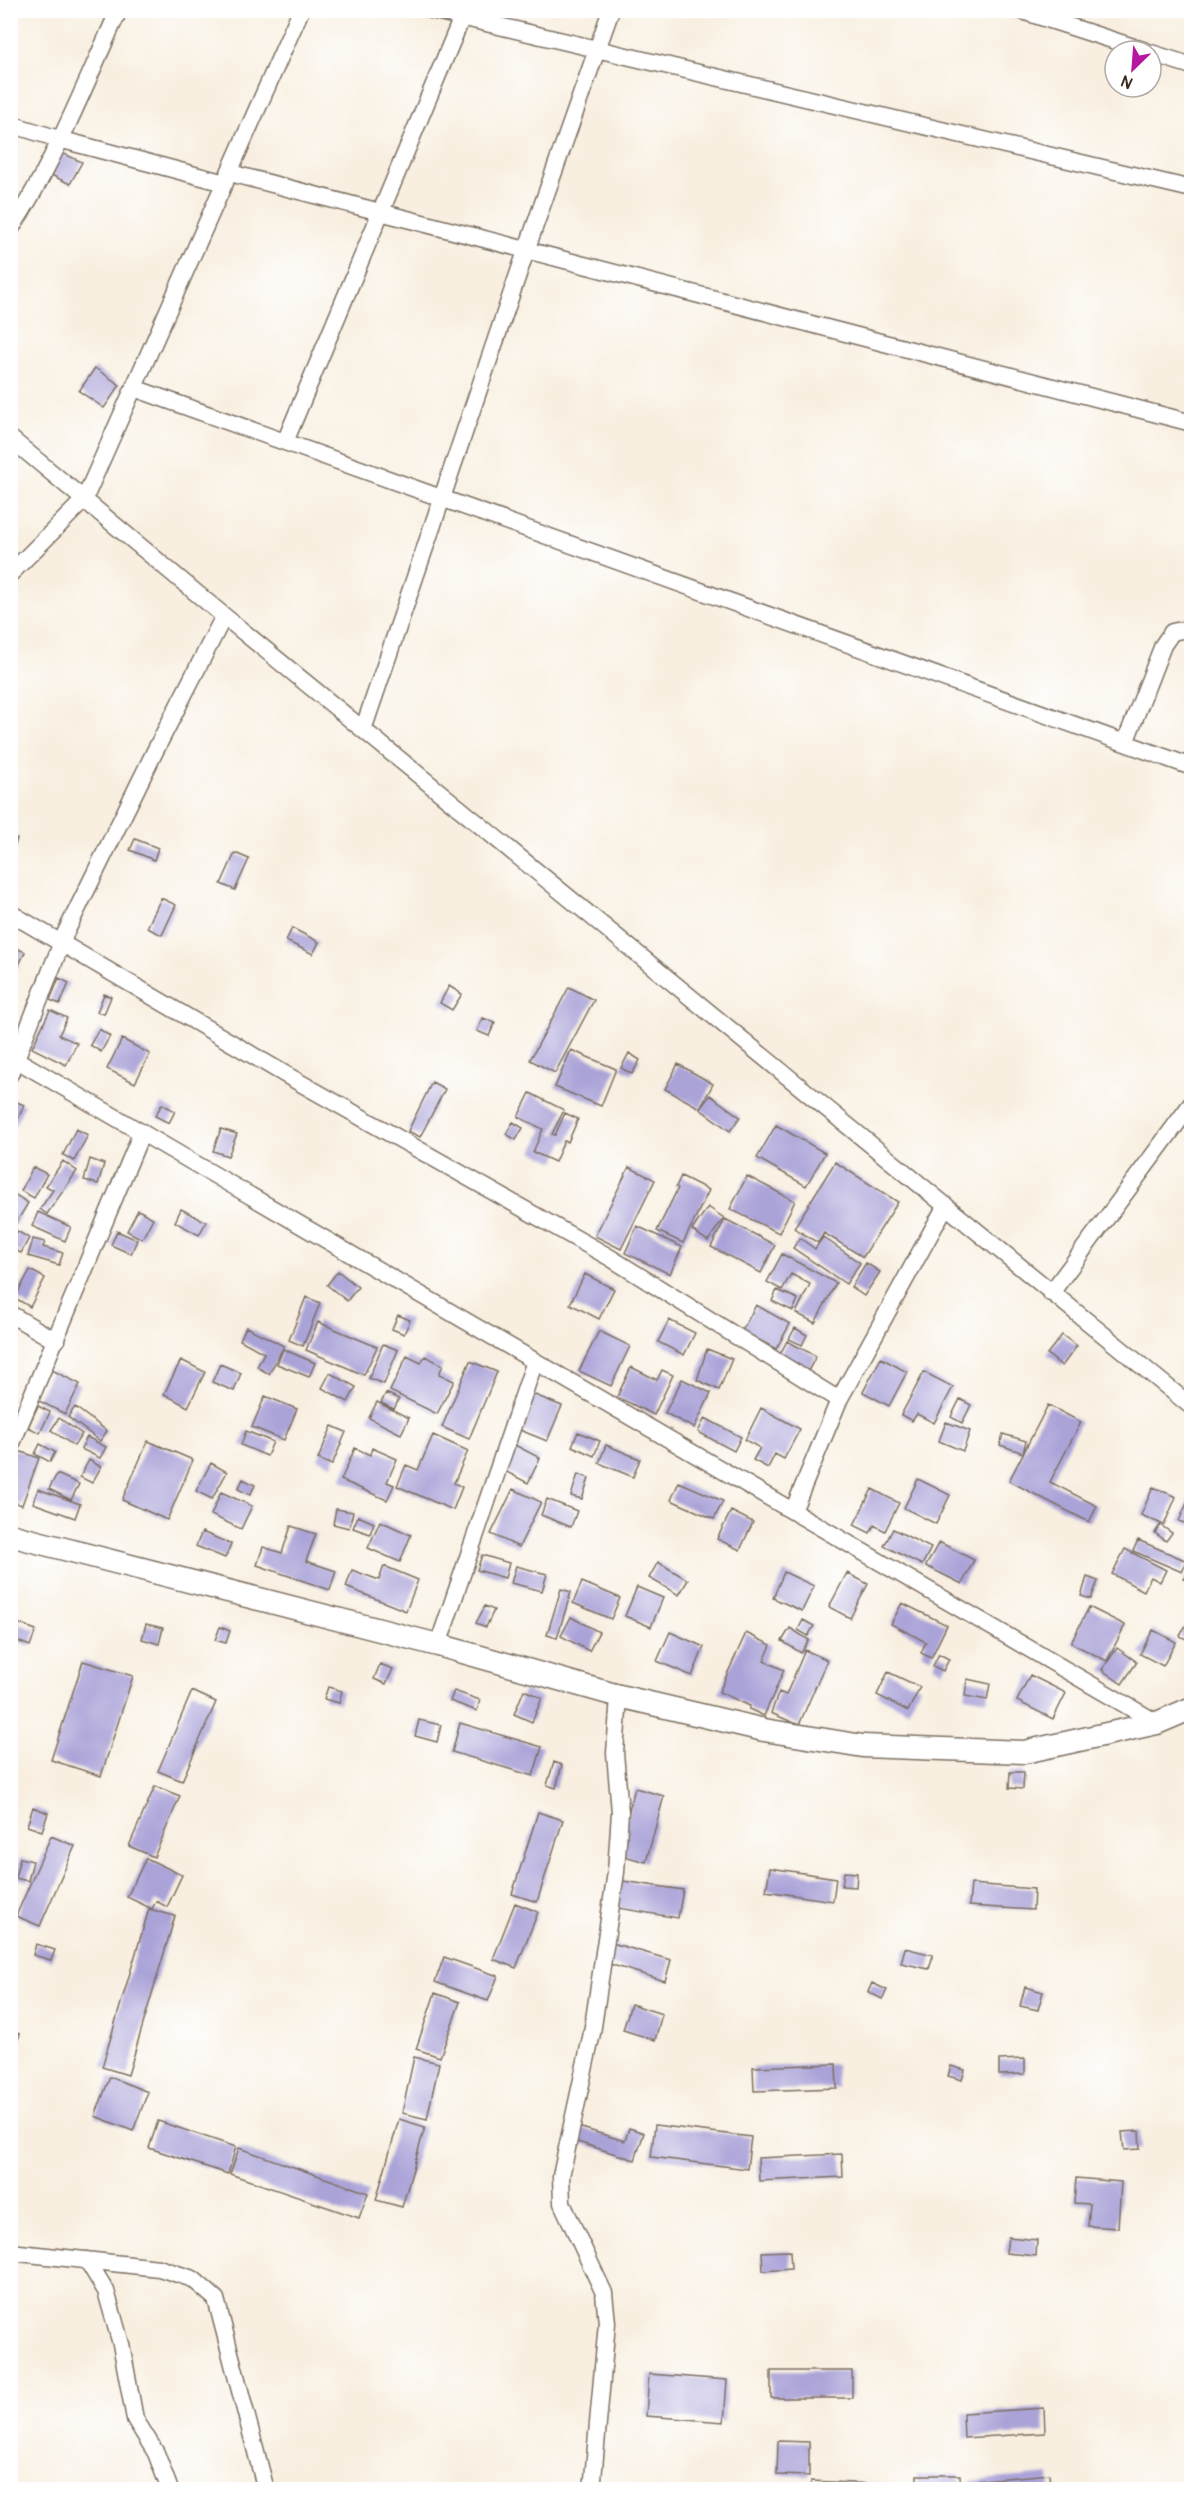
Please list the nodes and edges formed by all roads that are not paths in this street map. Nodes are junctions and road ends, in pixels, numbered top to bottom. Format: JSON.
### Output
{"nodes":[{"id":1,"x":118,"y":10,"type":"edge"},
{"id":2,"x":301,"y":10,"type":"edge"},
{"id":3,"x":431,"y":10,"type":"edge"},
{"id":4,"x":611,"y":10,"type":"edge"},
{"id":5,"x":1019,"y":10,"type":"edge"},
{"id":6,"x":463,"y":14,"type":"edge"},
{"id":7,"x":1109,"y":39,"type":"edge"},
{"id":8,"x":597,"y":50,"type":"junction"},
{"id":9,"x":1163,"y":57,"type":"edge"},
{"id":10,"x":1191,"y":66,"type":"edge"},
{"id":11,"x":10,"y":124,"type":"edge"},
{"id":12,"x":59,"y":139,"type":"junction"},
{"id":13,"x":227,"y":178,"type":"junction"},
{"id":14,"x":1191,"y":189,"type":"edge"},
{"id":15,"x":380,"y":213,"type":"junction"},
{"id":16,"x":10,"y":230,"type":"edge"},
{"id":17,"x":526,"y":250,"type":"junction"},
{"id":18,"x":134,"y":388,"type":"junction"},
{"id":19,"x":1191,"y":423,"type":"edge"},
{"id":20,"x":10,"y":438,"type":"edge"},
{"id":21,"x":285,"y":442,"type":"junction"},
{"id":22,"x":442,"y":498,"type":"junction"},
{"id":23,"x":84,"y":500,"type":"junction"},
{"id":24,"x":10,"y":574,"type":"edge"},
{"id":25,"x":224,"y":616,"type":"junction"},
{"id":26,"x":1191,"y":628,"type":"edge"},
{"id":27,"x":363,"y":730,"type":"junction"},
{"id":28,"x":1125,"y":743,"type":"junction"},
{"id":29,"x":1191,"y":767,"type":"edge"},
{"id":30,"x":10,"y":913,"type":"edge"},
{"id":31,"x":62,"y":944,"type":"junction"},
{"id":32,"x":12,"y":1063,"type":"edge"},
{"id":33,"x":1191,"y":1103,"type":"edge"},
{"id":34,"x":142,"y":1132,"type":"junction"},
{"id":35,"x":945,"y":1206,"type":"junction"},
{"id":36,"x":1051,"y":1293,"type":"junction"},
{"id":37,"x":10,"y":1314,"type":"edge"},
{"id":38,"x":57,"y":1341,"type":"junction"},
{"id":39,"x":535,"y":1361,"type":"junction"},
{"id":40,"x":839,"y":1400,"type":"junction"},
{"id":41,"x":1191,"y":1407,"type":"edge"},
{"id":42,"x":10,"y":1448,"type":"edge"},
{"id":43,"x":793,"y":1511,"type":"junction"},
{"id":44,"x":10,"y":1535,"type":"edge"},
{"id":45,"x":438,"y":1645,"type":"junction"},
{"id":46,"x":619,"y":1696,"type":"junction"},
{"id":47,"x":1191,"y":1708,"type":"edge"},
{"id":48,"x":1157,"y":1723,"type":"junction"},
{"id":49,"x":10,"y":2252,"type":"edge"},
{"id":50,"x":87,"y":2260,"type":"junction"},
{"id":51,"x":170,"y":2490,"type":"edge"},
{"id":52,"x":266,"y":2490,"type":"edge"},
{"id":53,"x":591,"y":2490,"type":"edge"}],
"edges":[{"from":1,"to":12,"type":"street"},
{"from":2,"to":13,"type":"street"},
{"from":3,"to":6,"type":"street"},
{"from":4,"to":8,"type":"street"},
{"from":5,"to":7,"type":"street"},
{"from":6,"to":8,"type":"street"},
{"from":6,"to":15,"type":"street"},
{"from":8,"to":14,"type":"street"},
{"from":8,"to":17,"type":"street"},
{"from":9,"to":10,"type":"street"},
{"from":11,"to":12,"type":"street"},
{"from":12,"to":13,"type":"street"},
{"from":12,"to":16,"type":"street"},
{"from":13,"to":15,"type":"street"},
{"from":13,"to":18,"type":"street"},
{"from":15,"to":17,"type":"street"},
{"from":15,"to":21,"type":"street"},
{"from":17,"to":19,"type":"street"},
{"from":17,"to":22,"type":"street"},
{"from":18,"to":21,"type":"street"},
{"from":18,"to":23,"type":"street"},
{"from":20,"to":23,"type":"street"},
{"from":21,"to":22,"type":"street"},
{"from":22,"to":27,"type":"street"},
{"from":22,"to":28,"type":"street"},
{"from":23,"to":24,"type":"street"},
{"from":23,"to":25,"type":"street"},
{"from":25,"to":27,"type":"street"},
{"from":25,"to":31,"type":"street"},
{"from":26,"to":28,"type":"street"},
{"from":27,"to":35,"type":"street"},
{"from":28,"to":29,"type":"street"},
{"from":30,"to":31,"type":"street"},
{"from":31,"to":32,"type":"street"},
{"from":31,"to":40,"type":"street"},
{"from":32,"to":34,"type":"street"},
{"from":33,"to":36,"type":"street"},
{"from":34,"to":38,"type":"street"},
{"from":34,"to":39,"type":"street"},
{"from":35,"to":36,"type":"street"},
{"from":35,"to":40,"type":"street"},
{"from":36,"to":41,"type":"street"},
{"from":37,"to":38,"type":"street"},
{"from":38,"to":42,"type":"street"},
{"from":39,"to":43,"type":"street"},
{"from":39,"to":45,"type":"street"},
{"from":40,"to":43,"type":"street"},
{"from":43,"to":48,"type":"street"},
{"from":44,"to":45,"type":"main road"},
{"from":45,"to":46,"type":"main road"},
{"from":46,"to":48,"type":"main road"},
{"from":46,"to":53,"type":"street"},
{"from":47,"to":48,"type":"main road"},
{"from":49,"to":50,"type":"street"},
{"from":50,"to":51,"type":"street"},
{"from":50,"to":52,"type":"street"}]}
